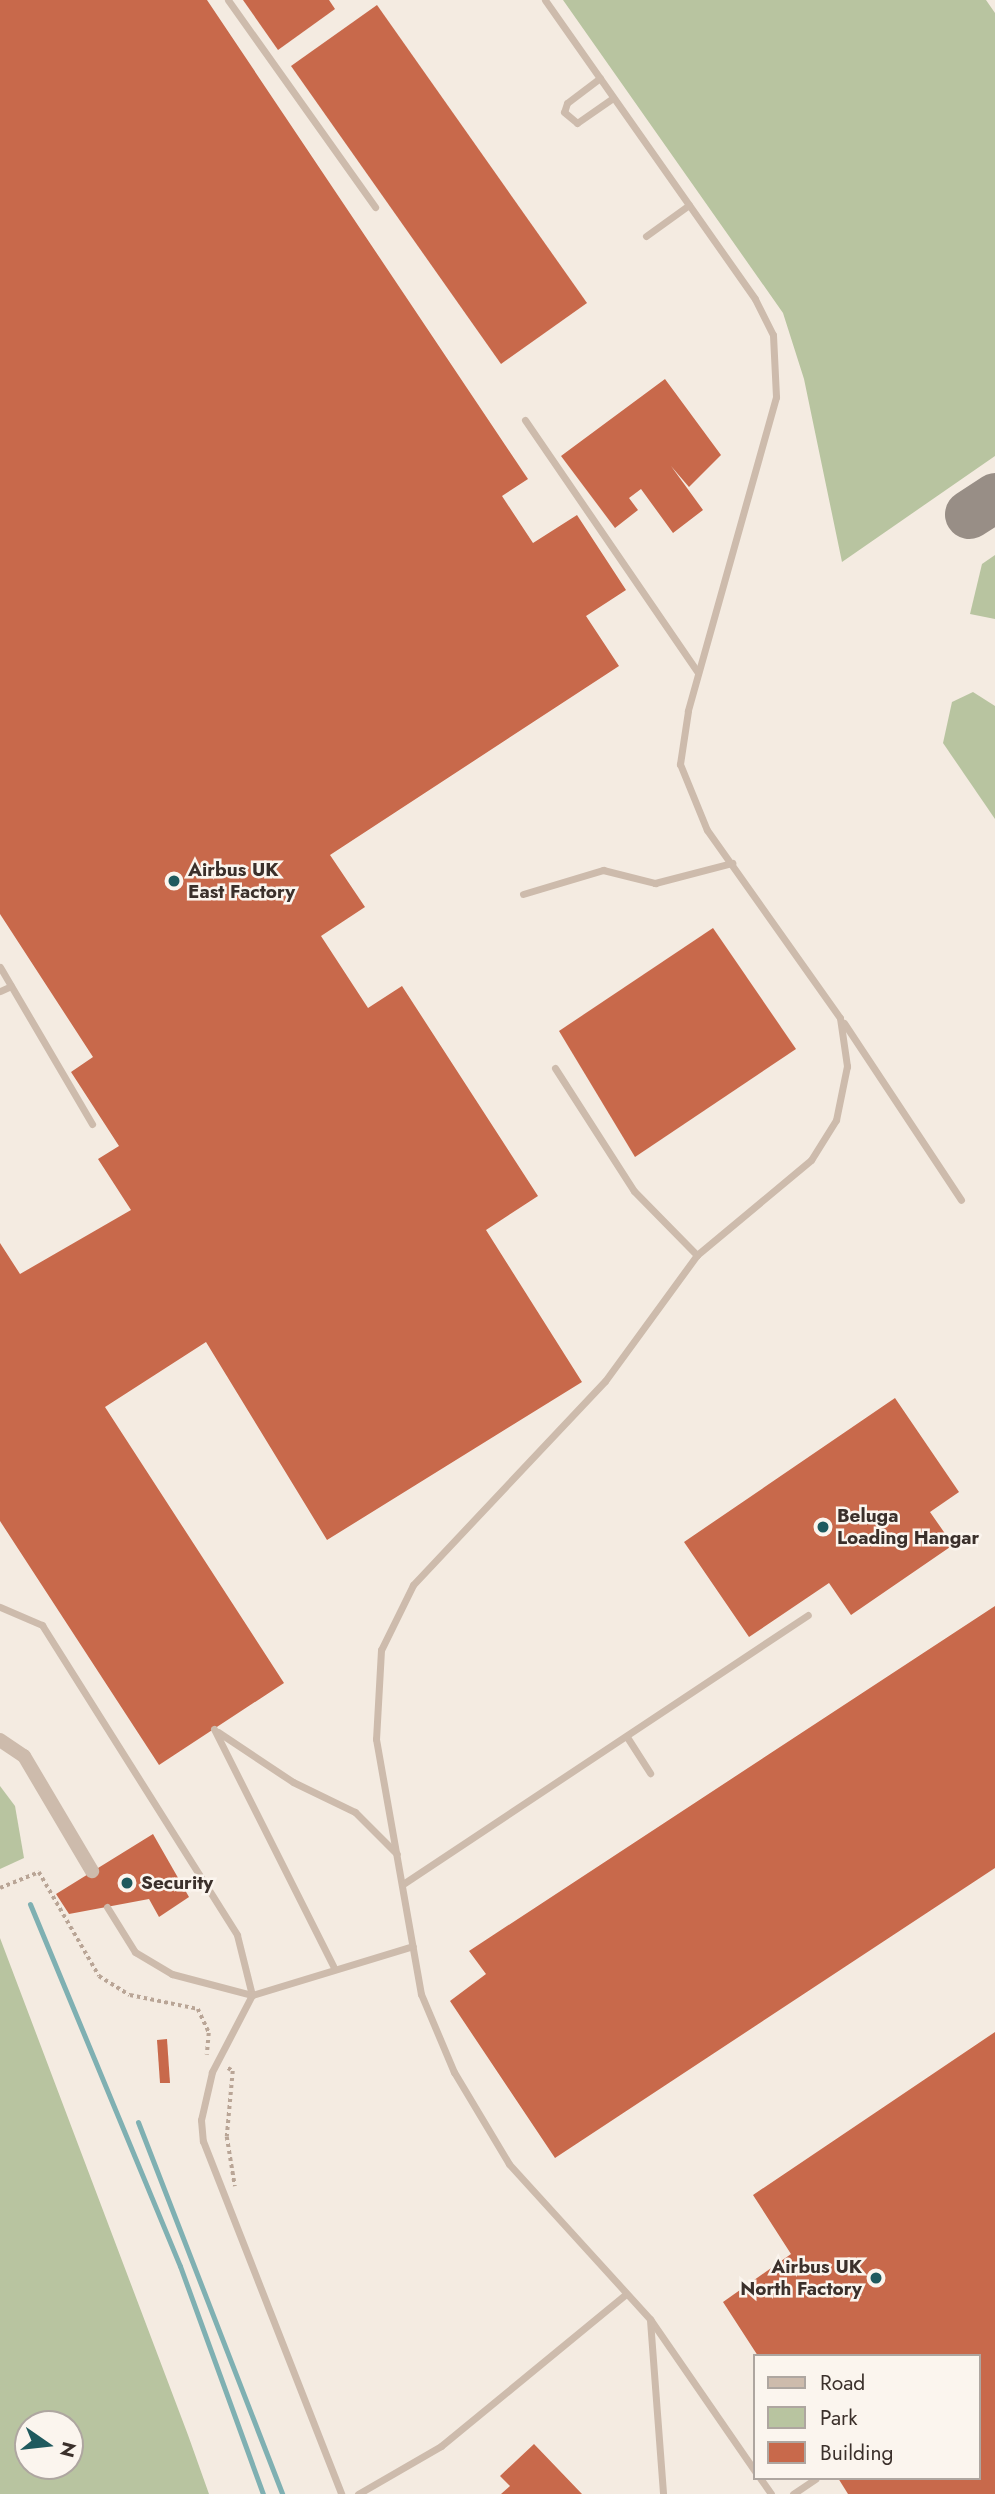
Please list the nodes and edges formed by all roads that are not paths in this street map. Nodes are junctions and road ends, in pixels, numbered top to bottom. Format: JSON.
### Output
{"nodes":[{"id":1,"x":228,"y":0,"type":"edge"},
{"id":2,"x":545,"y":0,"type":"edge"},
{"id":3,"x":600,"y":78,"type":"junction"},
{"id":4,"x":613,"y":97,"type":"junction"},
{"id":5,"x":689,"y":205,"type":"junction"},
{"id":6,"x":375,"y":207,"type":"dead end"},
{"id":7,"x":646,"y":236,"type":"dead end"},
{"id":8,"x":525,"y":420,"type":"dead end"},
{"id":9,"x":698,"y":673,"type":"junction"},
{"id":10,"x":732,"y":863,"type":"junction"},
{"id":11,"x":523,"y":894,"type":"dead end"},
{"id":12,"x":0,"y":967,"type":"edge"},
{"id":13,"x":11,"y":986,"type":"junction"},
{"id":14,"x":0,"y":991,"type":"edge"},
{"id":15,"x":840,"y":1018,"type":"junction"},
{"id":16,"x":555,"y":1068,"type":"dead end"},
{"id":17,"x":92,"y":1124,"type":"dead end"},
{"id":18,"x":961,"y":1200,"type":"dead end"},
{"id":19,"x":697,"y":1255,"type":"junction"},
{"id":20,"x":0,"y":1607,"type":"edge"},
{"id":21,"x":808,"y":1615,"type":"dead end"},
{"id":22,"x":627,"y":1737,"type":"junction"},
{"id":23,"x":0,"y":1740,"type":"edge"},
{"id":24,"x":650,"y":1773,"type":"dead end"},
{"id":25,"x":399,"y":1856,"type":"junction"},
{"id":26,"x":92,"y":1871,"type":"dead end"},
{"id":27,"x":403,"y":1884,"type":"junction"},
{"id":28,"x":107,"y":1907,"type":"dead end"},
{"id":29,"x":412,"y":1946,"type":"junction"},
{"id":30,"x":333,"y":1966,"type":"junction"},
{"id":31,"x":252,"y":1995,"type":"junction"},
{"id":32,"x":626,"y":2294,"type":"junction"},
{"id":33,"x":650,"y":2319,"type":"junction"},
{"id":34,"x":754,"y":2470,"type":"edge"},
{"id":35,"x":814,"y":2480,"type":"edge"},
{"id":36,"x":341,"y":2494,"type":"edge"},
{"id":37,"x":358,"y":2494,"type":"edge"},
{"id":38,"x":663,"y":2494,"type":"edge"},
{"id":39,"x":793,"y":2494,"type":"edge"}],
"edges":[{"from":1,"to":6,"type":"lane"},
{"from":2,"to":3,"type":"lane"},
{"from":3,"to":4,"type":"lane"},
{"from":3,"to":4,"type":"lane"},
{"from":4,"to":5,"type":"lane"},
{"from":5,"to":7,"type":"lane"},
{"from":5,"to":9,"type":"lane"},
{"from":8,"to":9,"type":"lane"},
{"from":9,"to":10,"type":"lane"},
{"from":10,"to":11,"type":"lane"},
{"from":10,"to":15,"type":"lane"},
{"from":12,"to":13,"type":"lane"},
{"from":13,"to":14,"type":"lane"},
{"from":13,"to":17,"type":"lane"},
{"from":15,"to":18,"type":"lane"},
{"from":15,"to":19,"type":"lane"},
{"from":16,"to":19,"type":"lane"},
{"from":19,"to":25,"type":"lane"},
{"from":20,"to":31,"type":"lane"},
{"from":21,"to":22,"type":"lane"},
{"from":22,"to":24,"type":"lane"},
{"from":22,"to":27,"type":"lane"},
{"from":23,"to":26,"type":"street"},
{"from":25,"to":27,"type":"lane"},
{"from":25,"to":30,"type":"lane"},
{"from":27,"to":29,"type":"lane"},
{"from":28,"to":31,"type":"lane"},
{"from":29,"to":30,"type":"lane"},
{"from":29,"to":32,"type":"lane"},
{"from":30,"to":31,"type":"lane"},
{"from":31,"to":36,"type":"lane"},
{"from":32,"to":33,"type":"lane"},
{"from":32,"to":37,"type":"lane"},
{"from":33,"to":34,"type":"lane"},
{"from":33,"to":38,"type":"lane"},
{"from":35,"to":39,"type":"lane"}]}
